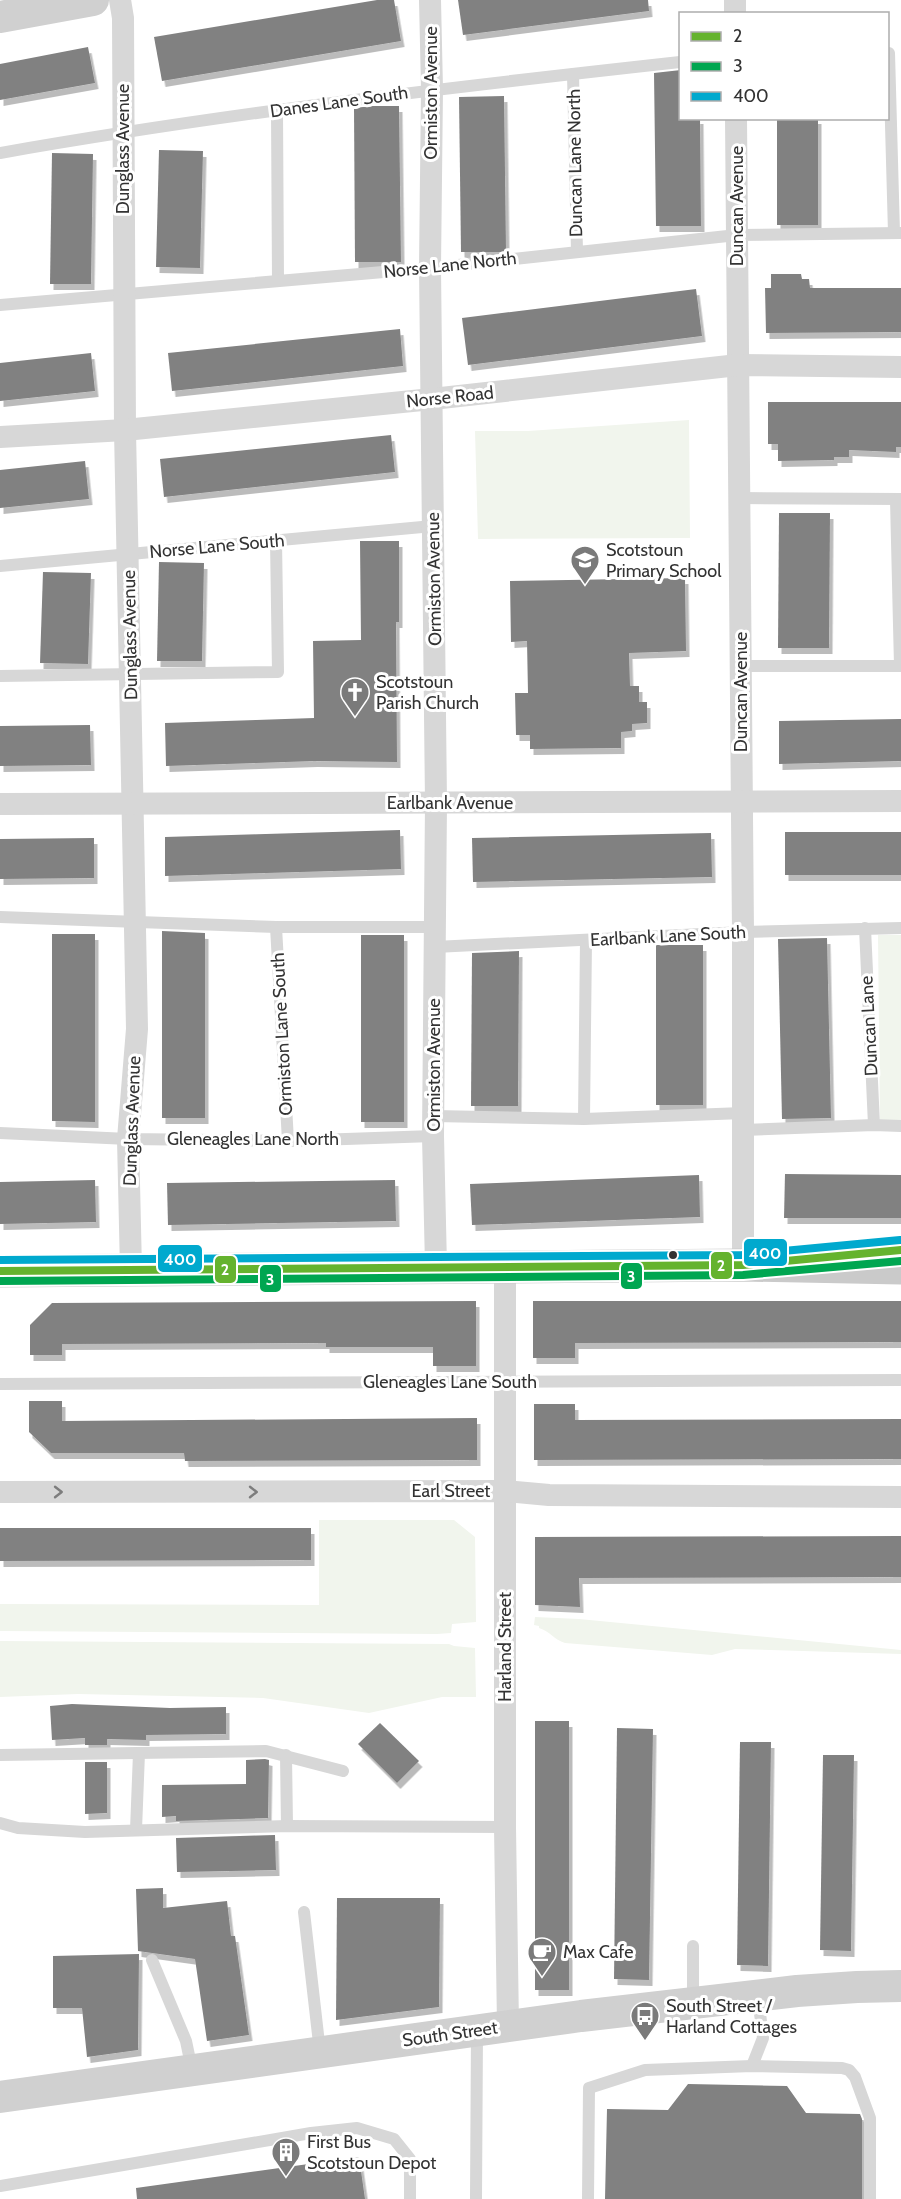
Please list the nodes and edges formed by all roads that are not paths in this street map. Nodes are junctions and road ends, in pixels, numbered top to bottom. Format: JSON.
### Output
{"nodes":[{"id":1,"x":93,"y":0,"type":"edge"},
{"id":2,"x":120,"y":0,"type":"edge"},
{"id":3,"x":430,"y":0,"type":"edge"},
{"id":4,"x":0,"y":17,"type":"edge"},
{"id":5,"x":892,"y":52,"type":"edge"},
{"id":6,"x":679,"y":62,"type":"edge"},
{"id":7,"x":573,"y":74,"type":"junction"},
{"id":8,"x":432,"y":89,"type":"junction"},
{"id":9,"x":278,"y":111,"type":"junction"},
{"id":10,"x":736,"y":120,"type":"edge"},
{"id":11,"x":123,"y":131,"type":"junction"},
{"id":12,"x":0,"y":153,"type":"edge"},
{"id":13,"x":898,"y":233,"type":"edge"},
{"id":14,"x":737,"y":235,"type":"junction"},
{"id":15,"x":578,"y":252,"type":"junction"},
{"id":16,"x":430,"y":268,"type":"junction"},
{"id":17,"x":278,"y":281,"type":"junction"},
{"id":18,"x":124,"y":294,"type":"junction"},
{"id":19,"x":0,"y":305,"type":"edge"},
{"id":20,"x":738,"y":365,"type":"junction"},
{"id":21,"x":901,"y":367,"type":"edge"},
{"id":22,"x":432,"y":399,"type":"junction"},
{"id":23,"x":125,"y":430,"type":"junction"},
{"id":24,"x":0,"y":437,"type":"edge"},
{"id":25,"x":740,"y":498,"type":"junction"},
{"id":26,"x":899,"y":500,"type":"edge"},
{"id":27,"x":433,"y":525,"type":"junction"},
{"id":28,"x":276,"y":540,"type":"junction"},
{"id":29,"x":128,"y":554,"type":"junction"},
{"id":30,"x":0,"y":566,"type":"edge"},
{"id":31,"x":741,"y":666,"type":"junction"},
{"id":32,"x":900,"y":666,"type":"edge"},
{"id":33,"x":130,"y":675,"type":"junction"},
{"id":34,"x":0,"y":676,"type":"edge"},
{"id":35,"x":742,"y":801,"type":"junction"},
{"id":36,"x":901,"y":801,"type":"edge"},
{"id":37,"x":133,"y":803,"type":"junction"},
{"id":38,"x":436,"y":803,"type":"junction"},
{"id":39,"x":0,"y":804,"type":"edge"},
{"id":40,"x":0,"y":917,"type":"edge"},
{"id":41,"x":135,"y":922,"type":"junction"},
{"id":42,"x":276,"y":927,"type":"junction"},
{"id":43,"x":901,"y":927,"type":"edge"},
{"id":44,"x":865,"y":928,"type":"junction"},
{"id":45,"x":743,"y":933,"type":"junction"},
{"id":46,"x":435,"y":937,"type":"junction"},
{"id":47,"x":586,"y":940,"type":"junction"},
{"id":48,"x":584,"y":1119,"type":"junction"},
{"id":49,"x":743,"y":1122,"type":"junction"},
{"id":50,"x":874,"y":1125,"type":"junction"},
{"id":51,"x":434,"y":1126,"type":"junction"},
{"id":52,"x":901,"y":1126,"type":"edge"},
{"id":53,"x":0,"y":1132,"type":"edge"},
{"id":54,"x":128,"y":1139,"type":"junction"},
{"id":55,"x":288,"y":1141,"type":"junction"},
{"id":56,"x":901,"y":1250,"type":"edge"},
{"id":57,"x":743,"y":1265,"type":"junction"},
{"id":58,"x":436,"y":1266,"type":"junction"},
{"id":59,"x":505,"y":1267,"type":"junction"},
{"id":60,"x":901,"y":1268,"type":"edge"},
{"id":61,"x":131,"y":1270,"type":"junction"},
{"id":62,"x":0,"y":1271,"type":"edge"},
{"id":63,"x":901,"y":1380,"type":"edge"},
{"id":64,"x":505,"y":1381,"type":"junction"},
{"id":65,"x":0,"y":1384,"type":"edge"},
{"id":66,"x":506,"y":1491,"type":"junction"},
{"id":67,"x":0,"y":1492,"type":"edge"},
{"id":68,"x":901,"y":1497,"type":"edge"},
{"id":69,"x":139,"y":1753,"type":"junction"},
{"id":70,"x":0,"y":1755,"type":"edge"},
{"id":71,"x":286,"y":1755,"type":"junction"},
{"id":72,"x":343,"y":1771,"type":"dead end"},
{"id":73,"x":0,"y":1823,"type":"edge"},
{"id":74,"x":287,"y":1826,"type":"junction"},
{"id":75,"x":504,"y":1827,"type":"junction"},
{"id":76,"x":136,"y":1830,"type":"junction"},
{"id":77,"x":304,"y":1912,"type":"dead end"},
{"id":78,"x":693,"y":1946,"type":"dead end"},
{"id":79,"x":152,"y":1960,"type":"dead end"},
{"id":80,"x":901,"y":1986,"type":"edge"},
{"id":81,"x":758,"y":1996,"type":"junction"},
{"id":82,"x":693,"y":2003,"type":"junction"},
{"id":83,"x":508,"y":2026,"type":"junction"},
{"id":84,"x":477,"y":2030,"type":"junction"},
{"id":85,"x":320,"y":2053,"type":"junction"},
{"id":86,"x":752,"y":2066,"type":"junction"},
{"id":87,"x":192,"y":2071,"type":"junction"},
{"id":88,"x":0,"y":2097,"type":"edge"},
{"id":89,"x":0,"y":2186,"type":"edge"},
{"id":90,"x":410,"y":2199,"type":"edge"},
{"id":91,"x":476,"y":2199,"type":"edge"},
{"id":92,"x":588,"y":2199,"type":"edge"},
{"id":93,"x":870,"y":2199,"type":"edge"}],
"edges":[{"from":1,"to":4,"type":"street"},
{"from":2,"to":11,"type":"street","name":"Dunglass Avenue"},
{"from":3,"to":8,"type":"street","name":"Ormiston Avenue"},
{"from":5,"to":13,"type":"lane"},
{"from":6,"to":7,"type":"lane","name":"Danes Lane South"},
{"from":7,"to":8,"type":"lane","name":"Danes Lane South"},
{"from":7,"to":15,"type":"lane","name":"Duncan Lane North"},
{"from":8,"to":9,"type":"lane","name":"Danes Lane South"},
{"from":8,"to":16,"type":"street","name":"Ormiston Avenue"},
{"from":9,"to":11,"type":"lane","name":"Danes Lane South"},
{"from":9,"to":17,"type":"lane"},
{"from":10,"to":14,"type":"street","name":"Duncan Avenue"},
{"from":11,"to":12,"type":"lane","name":"Danes Lane South"},
{"from":11,"to":18,"type":"street","name":"Dunglass Avenue"},
{"from":13,"to":14,"type":"lane","name":"Norse Lane North"},
{"from":14,"to":15,"type":"lane","name":"Norse Lane North"},
{"from":14,"to":20,"type":"street","name":"Duncan Avenue"},
{"from":15,"to":16,"type":"lane","name":"Norse Lane North"},
{"from":16,"to":17,"type":"lane","name":"Norse Lane North"},
{"from":16,"to":22,"type":"street","name":"Ormiston Avenue"},
{"from":17,"to":18,"type":"lane","name":"Norse Lane North"},
{"from":18,"to":19,"type":"lane","name":"Norse Lane North"},
{"from":18,"to":23,"type":"street","name":"Dunglass Avenue"},
{"from":20,"to":21,"type":"street","name":"Norse Road"},
{"from":20,"to":22,"type":"street","name":"Norse Road"},
{"from":20,"to":25,"type":"street","name":"Duncan Avenue"},
{"from":22,"to":23,"type":"street","name":"Norse Road"},
{"from":22,"to":27,"type":"street","name":"Ormiston Avenue"},
{"from":23,"to":24,"type":"street","name":"Norse Road"},
{"from":23,"to":29,"type":"street","name":"Dunglass Avenue"},
{"from":25,"to":26,"type":"lane"},
{"from":25,"to":31,"type":"street","name":"Duncan Avenue"},
{"from":26,"to":32,"type":"lane"},
{"from":27,"to":28,"type":"lane","name":"Norse Lane South"},
{"from":27,"to":38,"type":"street","name":"Ormiston Avenue"},
{"from":28,"to":29,"type":"lane","name":"Norse Lane South"},
{"from":28,"to":33,"type":"lane"},
{"from":29,"to":30,"type":"lane","name":"Norse Lane South"},
{"from":29,"to":33,"type":"street","name":"Dunglass Avenue"},
{"from":31,"to":32,"type":"lane"},
{"from":31,"to":35,"type":"street","name":"Duncan Avenue"},
{"from":33,"to":34,"type":"lane"},
{"from":33,"to":37,"type":"street","name":"Dunglass Avenue"},
{"from":35,"to":36,"type":"street","name":"Earlbank Avenue"},
{"from":35,"to":38,"type":"street","name":"Earlbank Avenue"},
{"from":35,"to":45,"type":"street","name":"Duncan Avenue"},
{"from":37,"to":38,"type":"street","name":"Earlbank Avenue"},
{"from":37,"to":39,"type":"street","name":"Earlbank Avenue"},
{"from":37,"to":41,"type":"street","name":"Dunglass Avenue"},
{"from":38,"to":46,"type":"street","name":"Ormiston Avenue"},
{"from":40,"to":41,"type":"lane"},
{"from":41,"to":42,"type":"lane","name":"Earlbank Lane South"},
{"from":41,"to":54,"type":"street","name":"Dunglass Avenue"},
{"from":42,"to":46,"type":"lane","name":"Earlbank Lane South"},
{"from":42,"to":55,"type":"lane","name":"Ormiston Lane South"},
{"from":43,"to":44,"type":"lane","name":"Earlbank Lane South"},
{"from":44,"to":45,"type":"lane","name":"Earlbank Lane South"},
{"from":44,"to":50,"type":"lane","name":"Duncan Lane"},
{"from":45,"to":47,"type":"lane","name":"Earlbank Lane South"},
{"from":45,"to":49,"type":"street","name":"Duncan Avenue"},
{"from":46,"to":47,"type":"lane","name":"Earlbank Lane South"},
{"from":46,"to":51,"type":"street","name":"Ormiston Avenue"},
{"from":47,"to":48,"type":"lane"},
{"from":48,"to":49,"type":"lane","name":"Gleneagles Lane North"},
{"from":48,"to":51,"type":"lane","name":"Gleneagles Lane North"},
{"from":49,"to":50,"type":"lane","name":"Gleneagles Lane North"},
{"from":49,"to":57,"type":"street","name":"Duncan Avenue"},
{"from":50,"to":52,"type":"lane","name":"Gleneagles Lane North"},
{"from":51,"to":55,"type":"lane","name":"Gleneagles Lane North"},
{"from":51,"to":58,"type":"street","name":"Ormiston Avenue"},
{"from":53,"to":54,"type":"lane","name":"Gleneagles Lane North"},
{"from":54,"to":55,"type":"lane","name":"Gleneagles Lane North"},
{"from":54,"to":61,"type":"street","name":"Dunglass Avenue"},
{"from":56,"to":57,"type":"main road"},
{"from":57,"to":59,"type":"main road"},
{"from":57,"to":60,"type":"main road"},
{"from":58,"to":59,"type":"main road"},
{"from":58,"to":61,"type":"main road"},
{"from":59,"to":64,"type":"street","name":"Harland Street"},
{"from":61,"to":62,"type":"main road"},
{"from":63,"to":64,"type":"lane","name":"Gleneagles Lane South"},
{"from":64,"to":65,"type":"lane","name":"Gleneagles Lane South"},
{"from":64,"to":66,"type":"street","name":"Harland Street"},
{"from":67,"to":66,"type":"street","name":"Earl Street","one_way":true},
{"from":66,"to":68,"type":"street","name":"Earl Street"},
{"from":66,"to":75,"type":"street","name":"Harland Street"},
{"from":69,"to":70,"type":"lane"},
{"from":69,"to":71,"type":"lane"},
{"from":69,"to":76,"type":"lane"},
{"from":71,"to":72,"type":"lane"},
{"from":71,"to":74,"type":"lane"},
{"from":73,"to":76,"type":"lane"},
{"from":74,"to":75,"type":"lane"},
{"from":74,"to":76,"type":"lane"},
{"from":75,"to":83,"type":"street","name":"Harland Street"},
{"from":77,"to":85,"type":"lane"},
{"from":78,"to":82,"type":"lane"},
{"from":79,"to":87,"type":"lane"},
{"from":80,"to":81,"type":"street","name":"South Street"},
{"from":81,"to":82,"type":"street","name":"South Street"},
{"from":81,"to":86,"type":"lane"},
{"from":82,"to":83,"type":"street","name":"South Street"},
{"from":83,"to":84,"type":"street","name":"South Street"},
{"from":84,"to":85,"type":"street","name":"South Street"},
{"from":84,"to":91,"type":"lane"},
{"from":85,"to":87,"type":"street","name":"South Street"},
{"from":86,"to":92,"type":"lane"},
{"from":86,"to":93,"type":"lane"},
{"from":87,"to":88,"type":"street","name":"South Street"},
{"from":89,"to":90,"type":"lane"}]}
